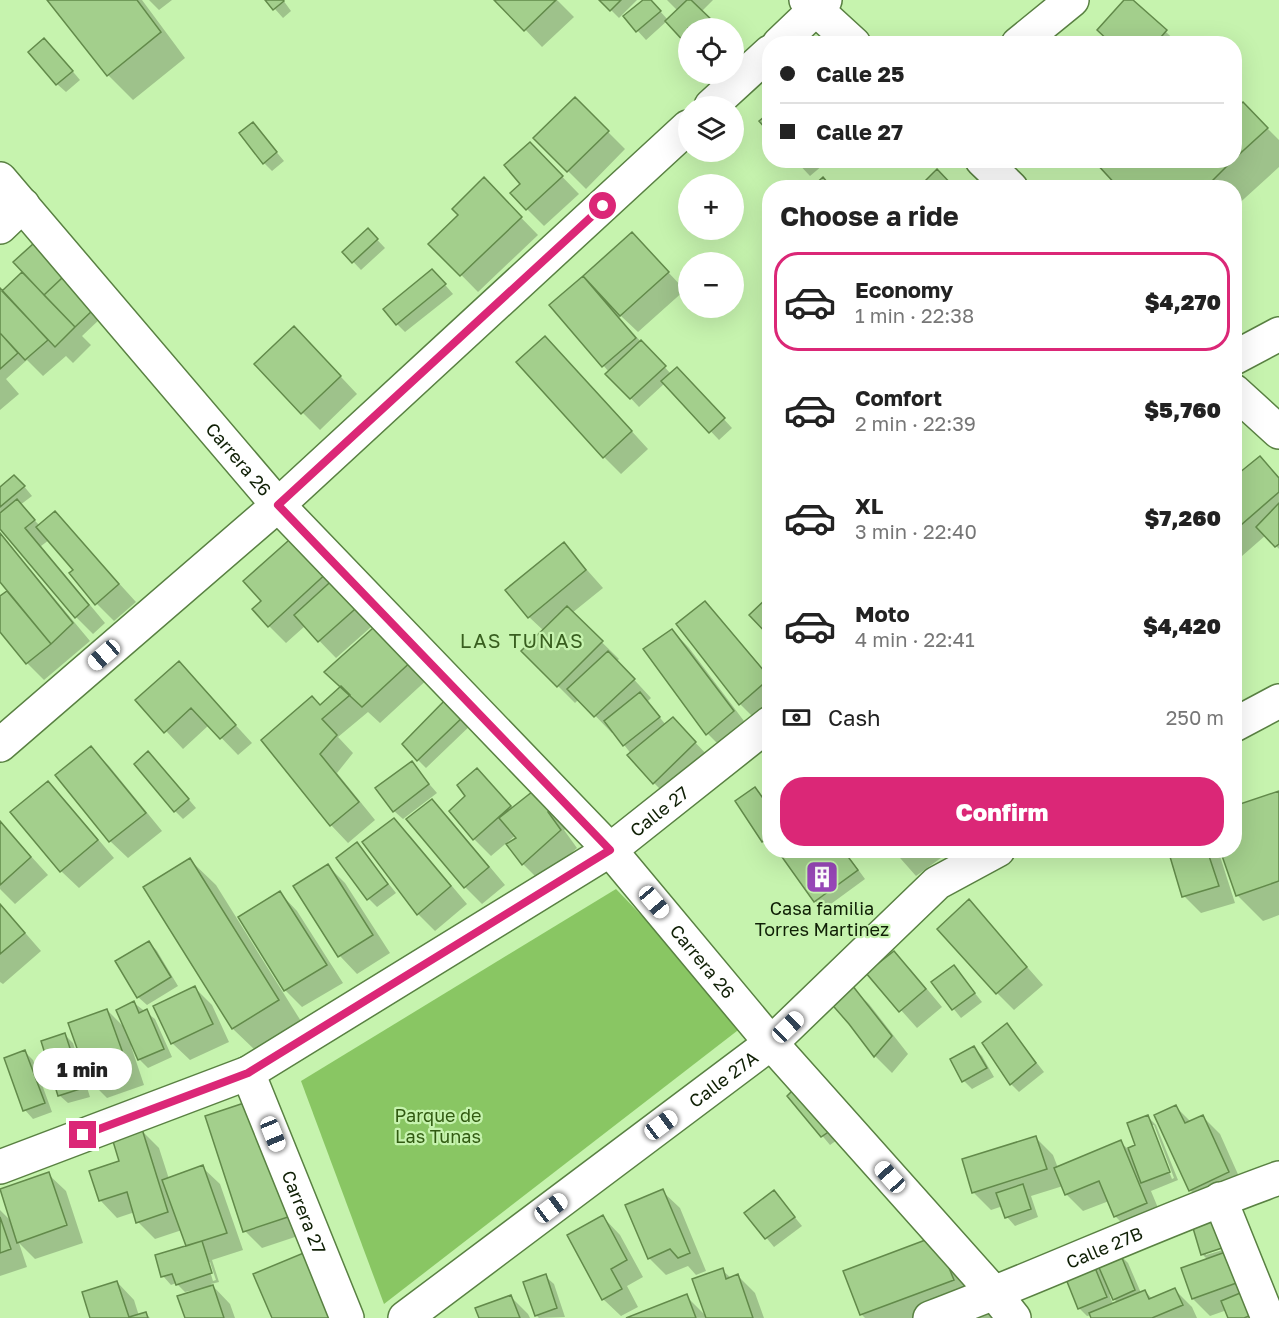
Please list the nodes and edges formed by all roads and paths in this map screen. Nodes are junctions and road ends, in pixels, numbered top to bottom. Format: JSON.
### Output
{"nodes":[{"id":1,"x":1072,"y":0,"type":"edge"},
{"id":2,"x":816,"y":3,"type":"edge"},
{"id":3,"x":786,"y":36,"type":"edge"},
{"id":4,"x":847,"y":36,"type":"edge"},
{"id":5,"x":1028,"y":36,"type":"edge"},
{"id":6,"x":762,"y":59,"type":"edge"},
{"id":7,"x":722,"y":96,"type":"edge"},
{"id":8,"x":678,"y":136,"type":"edge"},
{"id":9,"x":990,"y":168,"type":"edge"},
{"id":10,"x":0,"y":179,"type":"edge"},
{"id":11,"x":1003,"y":180,"type":"edge"},
{"id":12,"x":22,"y":205,"type":"junction"},
{"id":13,"x":0,"y":228,"type":"edge"},
{"id":14,"x":1279,"y":334,"type":"edge"},
{"id":15,"x":1242,"y":354,"type":"edge"},
{"id":16,"x":1242,"y":398,"type":"edge"},
{"id":17,"x":1279,"y":432,"type":"edge"},
{"id":18,"x":278,"y":505,"type":"junction"},
{"id":19,"x":1279,"y":701,"type":"edge"},
{"id":20,"x":1242,"y":721,"type":"edge"},
{"id":21,"x":762,"y":729,"type":"edge"},
{"id":22,"x":0,"y":746,"type":"edge"},
{"id":23,"x":610,"y":850,"type":"junction"},
{"id":24,"x":984,"y":858,"type":"edge"},
{"id":25,"x":771,"y":1043,"type":"junction"},
{"id":26,"x":248,"y":1073,"type":"junction"},
{"id":27,"x":0,"y":1167,"type":"edge"},
{"id":28,"x":1279,"y":1178,"type":"edge"},
{"id":29,"x":1220,"y":1199,"type":"junction"},
{"id":30,"x":1004,"y":1306,"type":"edge"},
{"id":31,"x":347,"y":1318,"type":"edge"},
{"id":32,"x":405,"y":1318,"type":"edge"},
{"id":33,"x":930,"y":1318,"type":"edge"},
{"id":34,"x":1268,"y":1318,"type":"edge"}],
"edges":[{"from":1,"to":5,"type":"street"},
{"from":2,"to":3,"type":"street"},
{"from":2,"to":4,"type":"street"},
{"from":6,"to":7,"type":"street"},
{"from":8,"to":18,"type":"street"},
{"from":9,"to":11,"type":"street"},
{"from":10,"to":12,"type":"street","name":"Carrera 26"},
{"from":12,"to":13,"type":"street"},
{"from":12,"to":18,"type":"street","name":"Carrera 26"},
{"from":14,"to":15,"type":"street"},
{"from":16,"to":17,"type":"street"},
{"from":18,"to":22,"type":"street"},
{"from":18,"to":23,"type":"street","name":"Carrera 26"},
{"from":19,"to":20,"type":"street"},
{"from":21,"to":23,"type":"street","name":"Calle 27"},
{"from":23,"to":25,"type":"street","name":"Carrera 26"},
{"from":23,"to":26,"type":"street","name":"Calle 27"},
{"from":24,"to":25,"type":"street","name":"Calle 27A"},
{"from":25,"to":30,"type":"street","name":"Carrera 26"},
{"from":25,"to":32,"type":"street","name":"Calle 27A"},
{"from":26,"to":27,"type":"street","name":"Calle 27"},
{"from":26,"to":31,"type":"street","name":"Carrera 27"},
{"from":28,"to":29,"type":"street","name":"Calle 27B"},
{"from":29,"to":30,"type":"street","name":"Calle 27B"},
{"from":29,"to":34,"type":"street"},
{"from":30,"to":33,"type":"street","name":"Calle 27B"}]}
